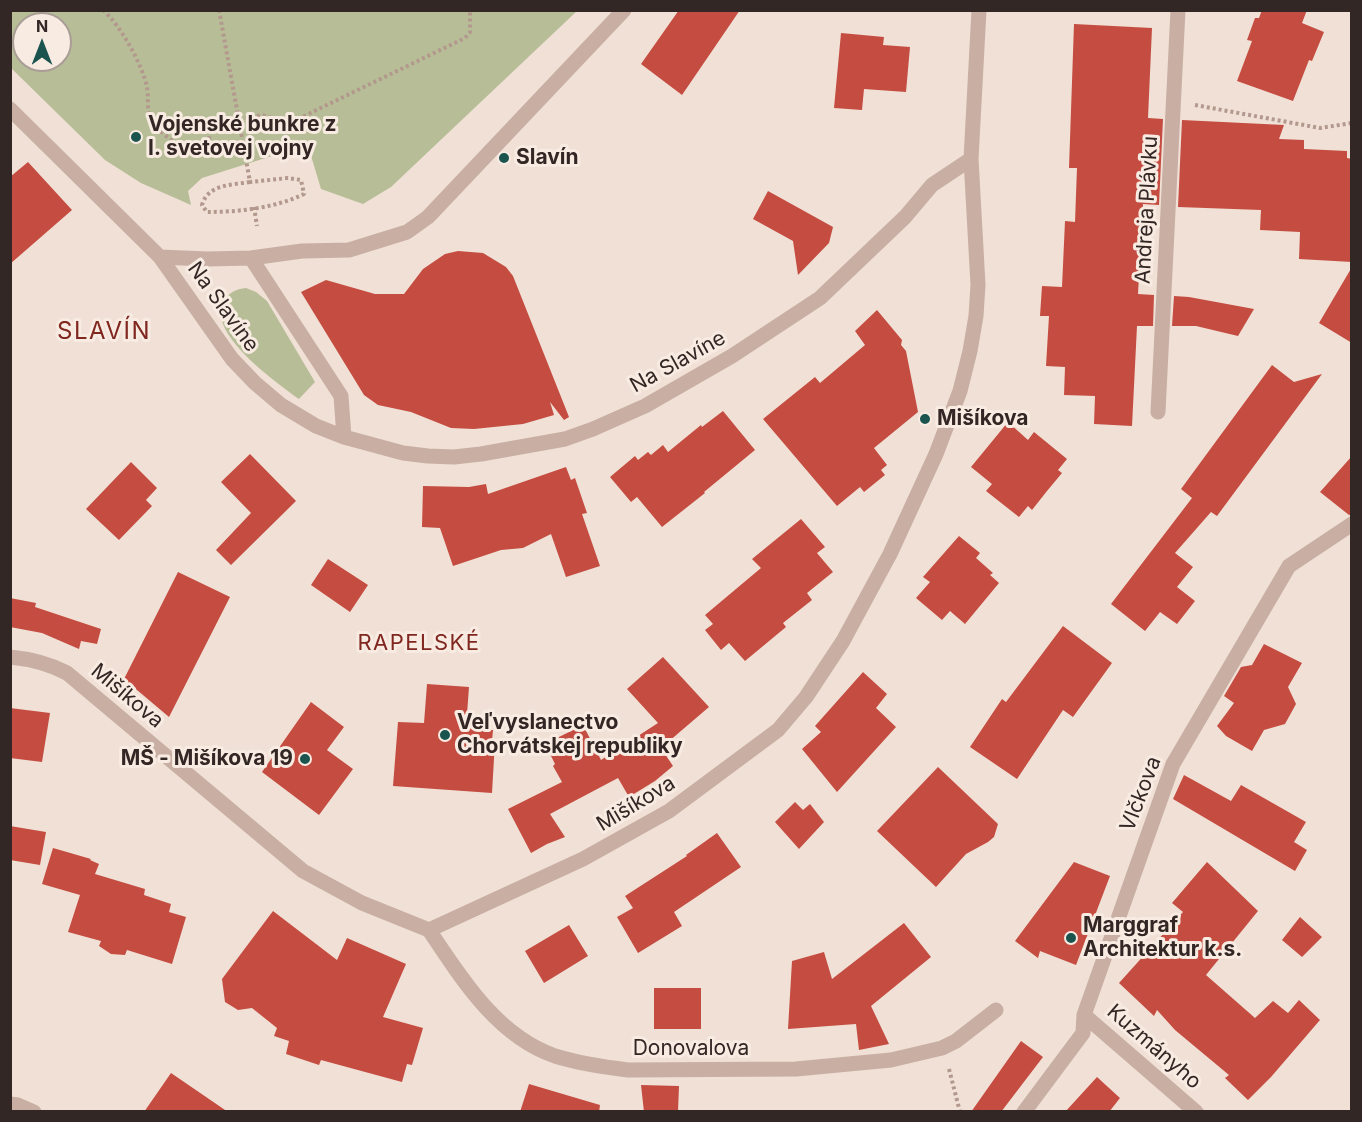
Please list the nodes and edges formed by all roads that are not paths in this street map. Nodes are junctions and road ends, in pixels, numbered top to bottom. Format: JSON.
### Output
{"nodes":[{"id":1,"x":624,"y":10,"type":"edge"},
{"id":2,"x":979,"y":10,"type":"edge"},
{"id":3,"x":1178,"y":10,"type":"edge"},
{"id":4,"x":10,"y":109,"type":"edge"},
{"id":5,"x":971,"y":159,"type":"junction"},
{"id":6,"x":160,"y":256,"type":"junction"},
{"id":7,"x":251,"y":258,"type":"junction"},
{"id":8,"x":1158,"y":412,"type":"dead end"},
{"id":9,"x":344,"y":437,"type":"junction"},
{"id":10,"x":1352,"y":525,"type":"edge"},
{"id":11,"x":10,"y":657,"type":"edge"},
{"id":12,"x":429,"y":930,"type":"junction"},
{"id":13,"x":996,"y":1010,"type":"dead end"},
{"id":14,"x":1084,"y":1015,"type":"junction"},
{"id":15,"x":10,"y":1104,"type":"edge"},
{"id":16,"x":34,"y":1112,"type":"edge"},
{"id":17,"x":1024,"y":1112,"type":"edge"},
{"id":18,"x":1196,"y":1112,"type":"edge"}],
"edges":[{"from":1,"to":7,"type":"street","name":"Na Slavíne"},
{"from":2,"to":5,"type":"street","name":"Mišíkova"},
{"from":3,"to":8,"type":"street","name":"Andreja Plávku"},
{"from":4,"to":6,"type":"street","name":"Na Slavíne"},
{"from":5,"to":9,"type":"street","name":"Na Slavíne"},
{"from":5,"to":12,"type":"street","name":"Mišíkova"},
{"from":6,"to":7,"type":"street","name":"Na Slavíne"},
{"from":6,"to":9,"type":"street","name":"Na Slavíne"},
{"from":7,"to":9,"type":"street"},
{"from":10,"to":14,"type":"street","name":"Vlčkova"},
{"from":11,"to":12,"type":"street","name":"Mišíkova"},
{"from":12,"to":13,"type":"street","name":"Donovalova"},
{"from":14,"to":17,"type":"street","name":"Vlčkova"},
{"from":14,"to":18,"type":"street","name":"Kuzmányho"},
{"from":15,"to":16,"type":"street"}]}
